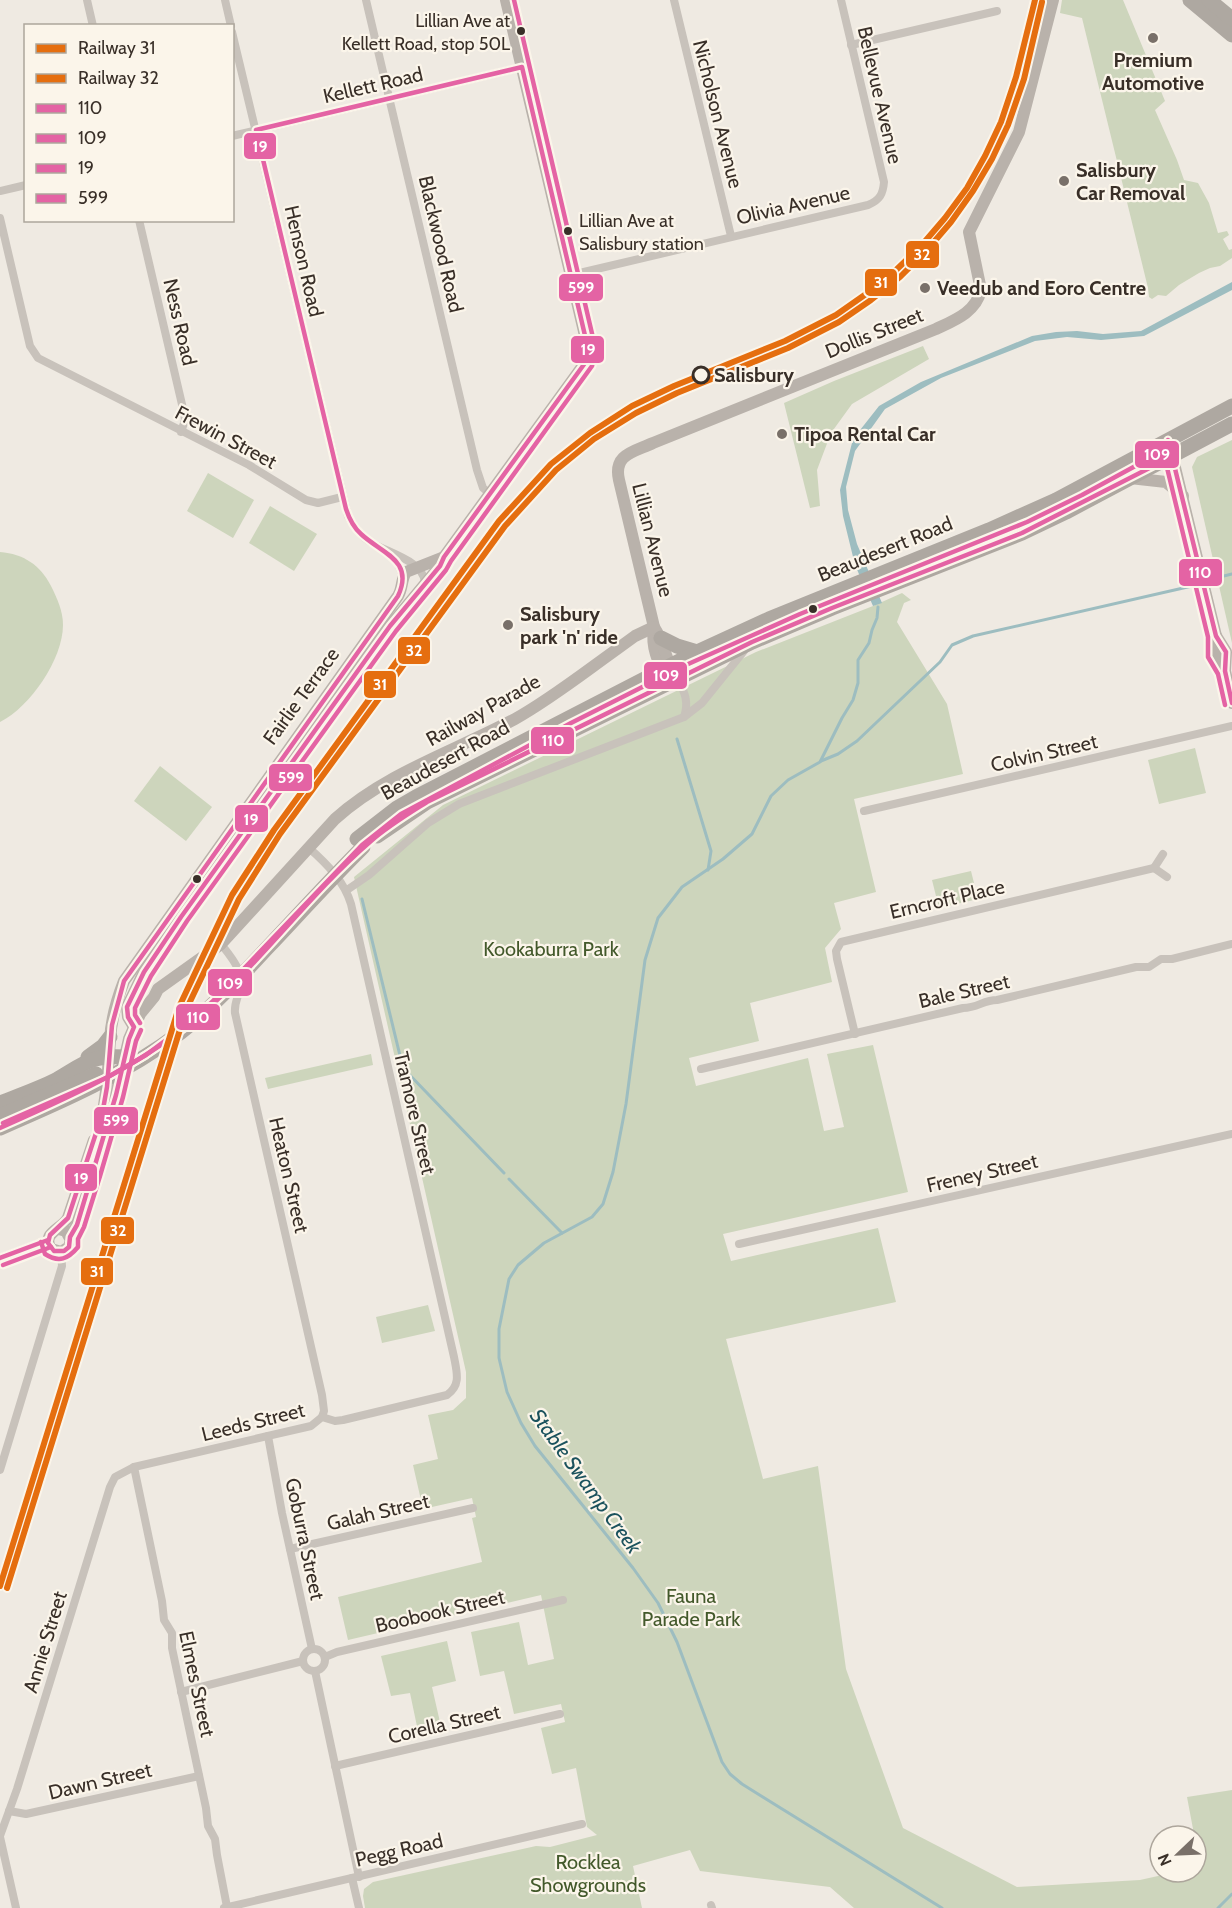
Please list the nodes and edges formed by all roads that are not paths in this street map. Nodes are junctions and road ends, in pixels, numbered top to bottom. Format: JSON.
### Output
{"nodes":[{"id":1,"x":87,"y":0,"type":"edge"},
{"id":2,"x":225,"y":0,"type":"edge"},
{"id":3,"x":366,"y":0,"type":"edge"},
{"id":4,"x":506,"y":0,"type":"edge"},
{"id":5,"x":674,"y":0,"type":"edge"},
{"id":6,"x":840,"y":0,"type":"edge"},
{"id":7,"x":1053,"y":0,"type":"edge"},
{"id":8,"x":1190,"y":0,"type":"edge"},
{"id":9,"x":1209,"y":0,"type":"edge"},
{"id":10,"x":997,"y":10,"type":"dead end"},
{"id":11,"x":1232,"y":19,"type":"edge"},
{"id":12,"x":93,"y":24,"type":"edge"},
{"id":13,"x":231,"y":24,"type":"edge"},
{"id":14,"x":1232,"y":35,"type":"edge"},
{"id":15,"x":234,"y":40,"type":"edge"},
{"id":16,"x":852,"y":45,"type":"junction"},
{"id":17,"x":522,"y":67,"type":"junction"},
{"id":18,"x":389,"y":99,"type":"junction"},
{"id":19,"x":256,"y":130,"type":"junction"},
{"id":20,"x":234,"y":136,"type":"edge"},
{"id":21,"x":24,"y":185,"type":"edge"},
{"id":22,"x":0,"y":190,"type":"edge"},
{"id":23,"x":881,"y":197,"type":"joint"},
{"id":24,"x":0,"y":218,"type":"edge"},
{"id":25,"x":139,"y":222,"type":"edge"},
{"id":26,"x":731,"y":236,"type":"junction"},
{"id":27,"x":571,"y":275,"type":"junction"},
{"id":28,"x":1232,"y":406,"type":"edge"},
{"id":29,"x":1232,"y":424,"type":"edge"},
{"id":30,"x":181,"y":432,"type":"junction"},
{"id":31,"x":1168,"y":440,"type":"junction"},
{"id":32,"x":1173,"y":456,"type":"junction"},
{"id":33,"x":619,"y":462,"type":"joint"},
{"id":34,"x":1130,"y":478,"type":"junction"},
{"id":35,"x":489,"y":493,"type":"junction"},
{"id":36,"x":1183,"y":496,"type":"junction"},
{"id":37,"x":342,"y":497,"type":"junction"},
{"id":38,"x":387,"y":551,"type":"junction"},
{"id":39,"x":444,"y":557,"type":"junction"},
{"id":40,"x":416,"y":567,"type":"junction"},
{"id":41,"x":403,"y":576,"type":"junction"},
{"id":42,"x":890,"y":578,"type":"junction"},
{"id":43,"x":425,"y":582,"type":"junction"},
{"id":44,"x":850,"y":593,"type":"junction"},
{"id":45,"x":658,"y":633,"type":"junction"},
{"id":46,"x":752,"y":642,"type":"junction"},
{"id":47,"x":697,"y":652,"type":"junction"},
{"id":48,"x":666,"y":667,"type":"junction"},
{"id":49,"x":673,"y":681,"type":"junction"},
{"id":50,"x":1232,"y":703,"type":"edge"},
{"id":51,"x":684,"y":717,"type":"junction"},
{"id":52,"x":1232,"y":726,"type":"edge"},
{"id":53,"x":864,"y":812,"type":"dead end"},
{"id":54,"x":360,"y":843,"type":"junction"},
{"id":55,"x":309,"y":848,"type":"junction"},
{"id":56,"x":1163,"y":854,"type":"dead end"},
{"id":57,"x":1154,"y":868,"type":"junction"},
{"id":58,"x":1167,"y":877,"type":"dead end"},
{"id":59,"x":347,"y":890,"type":"junction"},
{"id":60,"x":221,"y":944,"type":"junction"},
{"id":61,"x":1232,"y":944,"type":"edge"},
{"id":62,"x":158,"y":988,"type":"junction"},
{"id":63,"x":132,"y":995,"type":"junction"},
{"id":64,"x":118,"y":996,"type":"junction"},
{"id":65,"x":134,"y":1027,"type":"junction"},
{"id":66,"x":855,"y":1034,"type":"junction"},
{"id":67,"x":110,"y":1037,"type":"junction"},
{"id":68,"x":124,"y":1057,"type":"junction"},
{"id":69,"x":108,"y":1060,"type":"junction"},
{"id":70,"x":81,"y":1064,"type":"junction"},
{"id":71,"x":701,"y":1069,"type":"dead end"},
{"id":72,"x":6,"y":1101,"type":"edge"},
{"id":73,"x":0,"y":1116,"type":"edge"},
{"id":74,"x":0,"y":1128,"type":"edge"},
{"id":75,"x":1232,"y":1134,"type":"edge"},
{"id":76,"x":58,"y":1229,"type":"junction"},
{"id":77,"x":70,"y":1237,"type":"junction"},
{"id":78,"x":48,"y":1240,"type":"junction"},
{"id":79,"x":739,"y":1244,"type":"dead end"},
{"id":80,"x":61,"y":1252,"type":"junction"},
{"id":81,"x":0,"y":1258,"type":"edge"},
{"id":82,"x":447,"y":1395,"type":"joint"},
{"id":83,"x":322,"y":1417,"type":"junction"},
{"id":84,"x":268,"y":1436,"type":"junction"},
{"id":85,"x":134,"y":1467,"type":"junction"},
{"id":86,"x":0,"y":1470,"type":"edge"},
{"id":87,"x":473,"y":1508,"type":"dead end"},
{"id":88,"x":290,"y":1549,"type":"junction"},
{"id":89,"x":563,"y":1600,"type":"dead end"},
{"id":90,"x":312,"y":1649,"type":"junction"},
{"id":91,"x":325,"y":1657,"type":"junction"},
{"id":92,"x":303,"y":1661,"type":"junction"},
{"id":93,"x":315,"y":1671,"type":"junction"},
{"id":94,"x":181,"y":1692,"type":"junction"},
{"id":95,"x":560,"y":1714,"type":"dead end"},
{"id":96,"x":335,"y":1766,"type":"junction"},
{"id":97,"x":199,"y":1776,"type":"junction"},
{"id":98,"x":9,"y":1811,"type":"junction"},
{"id":99,"x":582,"y":1824,"type":"dead end"},
{"id":100,"x":0,"y":1836,"type":"edge"},
{"id":101,"x":356,"y":1877,"type":"junction"},
{"id":102,"x":16,"y":1908,"type":"edge"},
{"id":103,"x":226,"y":1908,"type":"edge"},
{"id":104,"x":359,"y":1908,"type":"edge"}],
"edges":[{"from":1,"to":12,"type":"street"},
{"from":2,"to":13,"type":"street"},
{"from":3,"to":18,"type":"street","name":"Blackwood Road"},
{"from":4,"to":17,"type":"street"},
{"from":5,"to":26,"type":"street","name":"Nicholson Avenue"},
{"from":6,"to":16,"type":"street","name":"Bellevue Avenue"},
{"from":7,"to":33,"type":"street","name":"Dollis Street"},
{"from":8,"to":14,"type":"highway"},
{"from":9,"to":11,"type":"highway"},
{"from":10,"to":16,"type":"street"},
{"from":15,"to":19,"type":"street","name":"Henson Road"},
{"from":16,"to":23,"type":"street","name":"Bellevue Avenue"},
{"from":17,"to":18,"type":"street","name":"Kellett Road"},
{"from":17,"to":27,"type":"street"},
{"from":18,"to":19,"type":"street","name":"Kellett Road"},
{"from":18,"to":35,"type":"street","name":"Blackwood Road"},
{"from":19,"to":20,"type":"street","name":"Kellett Road"},
{"from":19,"to":37,"type":"street","name":"Henson Road"},
{"from":21,"to":22,"type":"street"},
{"from":23,"to":26,"type":"street","name":"Olivia Avenue"},
{"from":24,"to":30,"type":"street","name":"Frewin Street"},
{"from":25,"to":30,"type":"street","name":"Ness Road"},
{"from":26,"to":27,"type":"street","name":"Olivia Avenue"},
{"from":27,"to":35,"type":"street","name":"Fairlie Terrace"},
{"from":28,"to":31,"type":"highway","name":"Beaudesert Road"},
{"from":29,"to":32,"type":"highway","name":"Beaudesert Road"},
{"from":30,"to":37,"type":"street","name":"Frewin Street"},
{"from":31,"to":32,"type":"street"},
{"from":31,"to":42,"type":"highway","name":"Beaudesert Road"},
{"from":32,"to":34,"type":"highway","name":"Beaudesert Road"},
{"from":32,"to":36,"type":"street"},
{"from":33,"to":45,"type":"street","name":"Lillian Avenue"},
{"from":34,"to":36,"type":"street"},
{"from":34,"to":42,"type":"highway","name":"Beaudesert Road"},
{"from":35,"to":39,"type":"street","name":"Fairlie Terrace"},
{"from":36,"to":50,"type":"street"},
{"from":37,"to":38,"type":"street"},
{"from":38,"to":40,"type":"street"},
{"from":38,"to":41,"type":"street"},
{"from":39,"to":40,"type":"street"},
{"from":39,"to":43,"type":"street","name":"Fairlie Terrace"},
{"from":40,"to":41,"type":"street"},
{"from":40,"to":43,"type":"street"},
{"from":41,"to":64,"type":"street","name":"Fairlie Terrace"},
{"from":42,"to":44,"type":"highway","name":"Beaudesert Road"},
{"from":43,"to":63,"type":"street","name":"Fairlie Terrace"},
{"from":44,"to":46,"type":"highway","name":"Beaudesert Road"},
{"from":44,"to":47,"type":"highway","name":"Beaudesert Road"},
{"from":45,"to":47,"type":"highway"},
{"from":45,"to":48,"type":"street","name":"Lillian Avenue"},
{"from":45,"to":55,"type":"street","name":"Railway Parade"},
{"from":46,"to":49,"type":"highway","name":"Beaudesert Road"},
{"from":46,"to":51,"type":"street","name":"Beaudesert Road"},
{"from":47,"to":48,"type":"highway","name":"Beaudesert Road"},
{"from":48,"to":49,"type":"street","name":"Lillian Avenue"},
{"from":48,"to":54,"type":"highway","name":"Beaudesert Road"},
{"from":49,"to":51,"type":"street"},
{"from":49,"to":54,"type":"highway","name":"Beaudesert Road"},
{"from":51,"to":59,"type":"street","name":"Beaudesert Road"},
{"from":52,"to":53,"type":"street","name":"Colvin Street"},
{"from":54,"to":73,"type":"highway","name":"Beaudesert Road","bridge":true},
{"from":54,"to":74,"type":"highway","name":"Beaudesert Road","bridge":true},
{"from":55,"to":59,"type":"street","name":"Tramore Street"},
{"from":55,"to":60,"type":"street","name":"Railway Parade"},
{"from":56,"to":57,"type":"street"},
{"from":57,"to":58,"type":"street"},
{"from":57,"to":66,"type":"street","name":"Erncroft Place"},
{"from":59,"to":82,"type":"street","name":"Tramore Street"},
{"from":60,"to":62,"type":"street","name":"Railway Parade"},
{"from":60,"to":83,"type":"street","name":"Heaton Street"},
{"from":61,"to":66,"type":"street","name":"Bale Street"},
{"from":62,"to":63,"type":"street"},
{"from":62,"to":65,"type":"street","name":"Railway Parade"},
{"from":63,"to":64,"type":"street"},
{"from":63,"to":65,"type":"street","name":"Fairlie Terrace"},
{"from":64,"to":67,"type":"street","name":"Fairlie Terrace"},
{"from":65,"to":68,"type":"street","name":"Railway Parade"},
{"from":66,"to":71,"type":"street","name":"Bale Street"},
{"from":67,"to":69,"type":"street","name":"Fairlie Terrace"},
{"from":67,"to":70,"type":"highway"},
{"from":68,"to":69,"type":"highway"},
{"from":68,"to":77,"type":"street","name":"Railway Parade"},
{"from":69,"to":70,"type":"highway"},
{"from":69,"to":72,"type":"highway"},
{"from":69,"to":76,"type":"street"},
{"from":70,"to":72,"type":"highway"},
{"from":75,"to":79,"type":"street","name":"Freney Street"},
{"from":76,"to":77,"type":"street"},
{"from":76,"to":78,"type":"street"},
{"from":77,"to":80,"type":"street"},
{"from":78,"to":80,"type":"street"},
{"from":78,"to":81,"type":"street"},
{"from":80,"to":86,"type":"street"},
{"from":82,"to":83,"type":"street","name":"Leeds Street"},
{"from":83,"to":84,"type":"street","name":"Leeds Street"},
{"from":84,"to":85,"type":"street","name":"Leeds Street"},
{"from":84,"to":88,"type":"street","name":"Goburra Street"},
{"from":85,"to":94,"type":"street","name":"Elmes Street"},
{"from":85,"to":98,"type":"street","name":"Annie Street"},
{"from":87,"to":88,"type":"street","name":"Galah Street"},
{"from":88,"to":90,"type":"street","name":"Goburra Street"},
{"from":89,"to":91,"type":"street","name":"Boobook Street"},
{"from":90,"to":91,"type":"street"},
{"from":90,"to":92,"type":"street"},
{"from":91,"to":93,"type":"street"},
{"from":92,"to":93,"type":"street"},
{"from":92,"to":94,"type":"street"},
{"from":93,"to":96,"type":"street"},
{"from":94,"to":97,"type":"street","name":"Elmes Street"},
{"from":95,"to":96,"type":"street","name":"Corella Street"},
{"from":96,"to":101,"type":"street"},
{"from":97,"to":98,"type":"street","name":"Dawn Street"},
{"from":97,"to":103,"type":"street","name":"Elmes Street"},
{"from":98,"to":100,"type":"street","name":"Annie Street"},
{"from":99,"to":101,"type":"street","name":"Pegg Road"},
{"from":100,"to":102,"type":"street","name":"Annie Street"},
{"from":101,"to":103,"type":"street","name":"Pegg Road"},
{"from":101,"to":104,"type":"street"}]}
